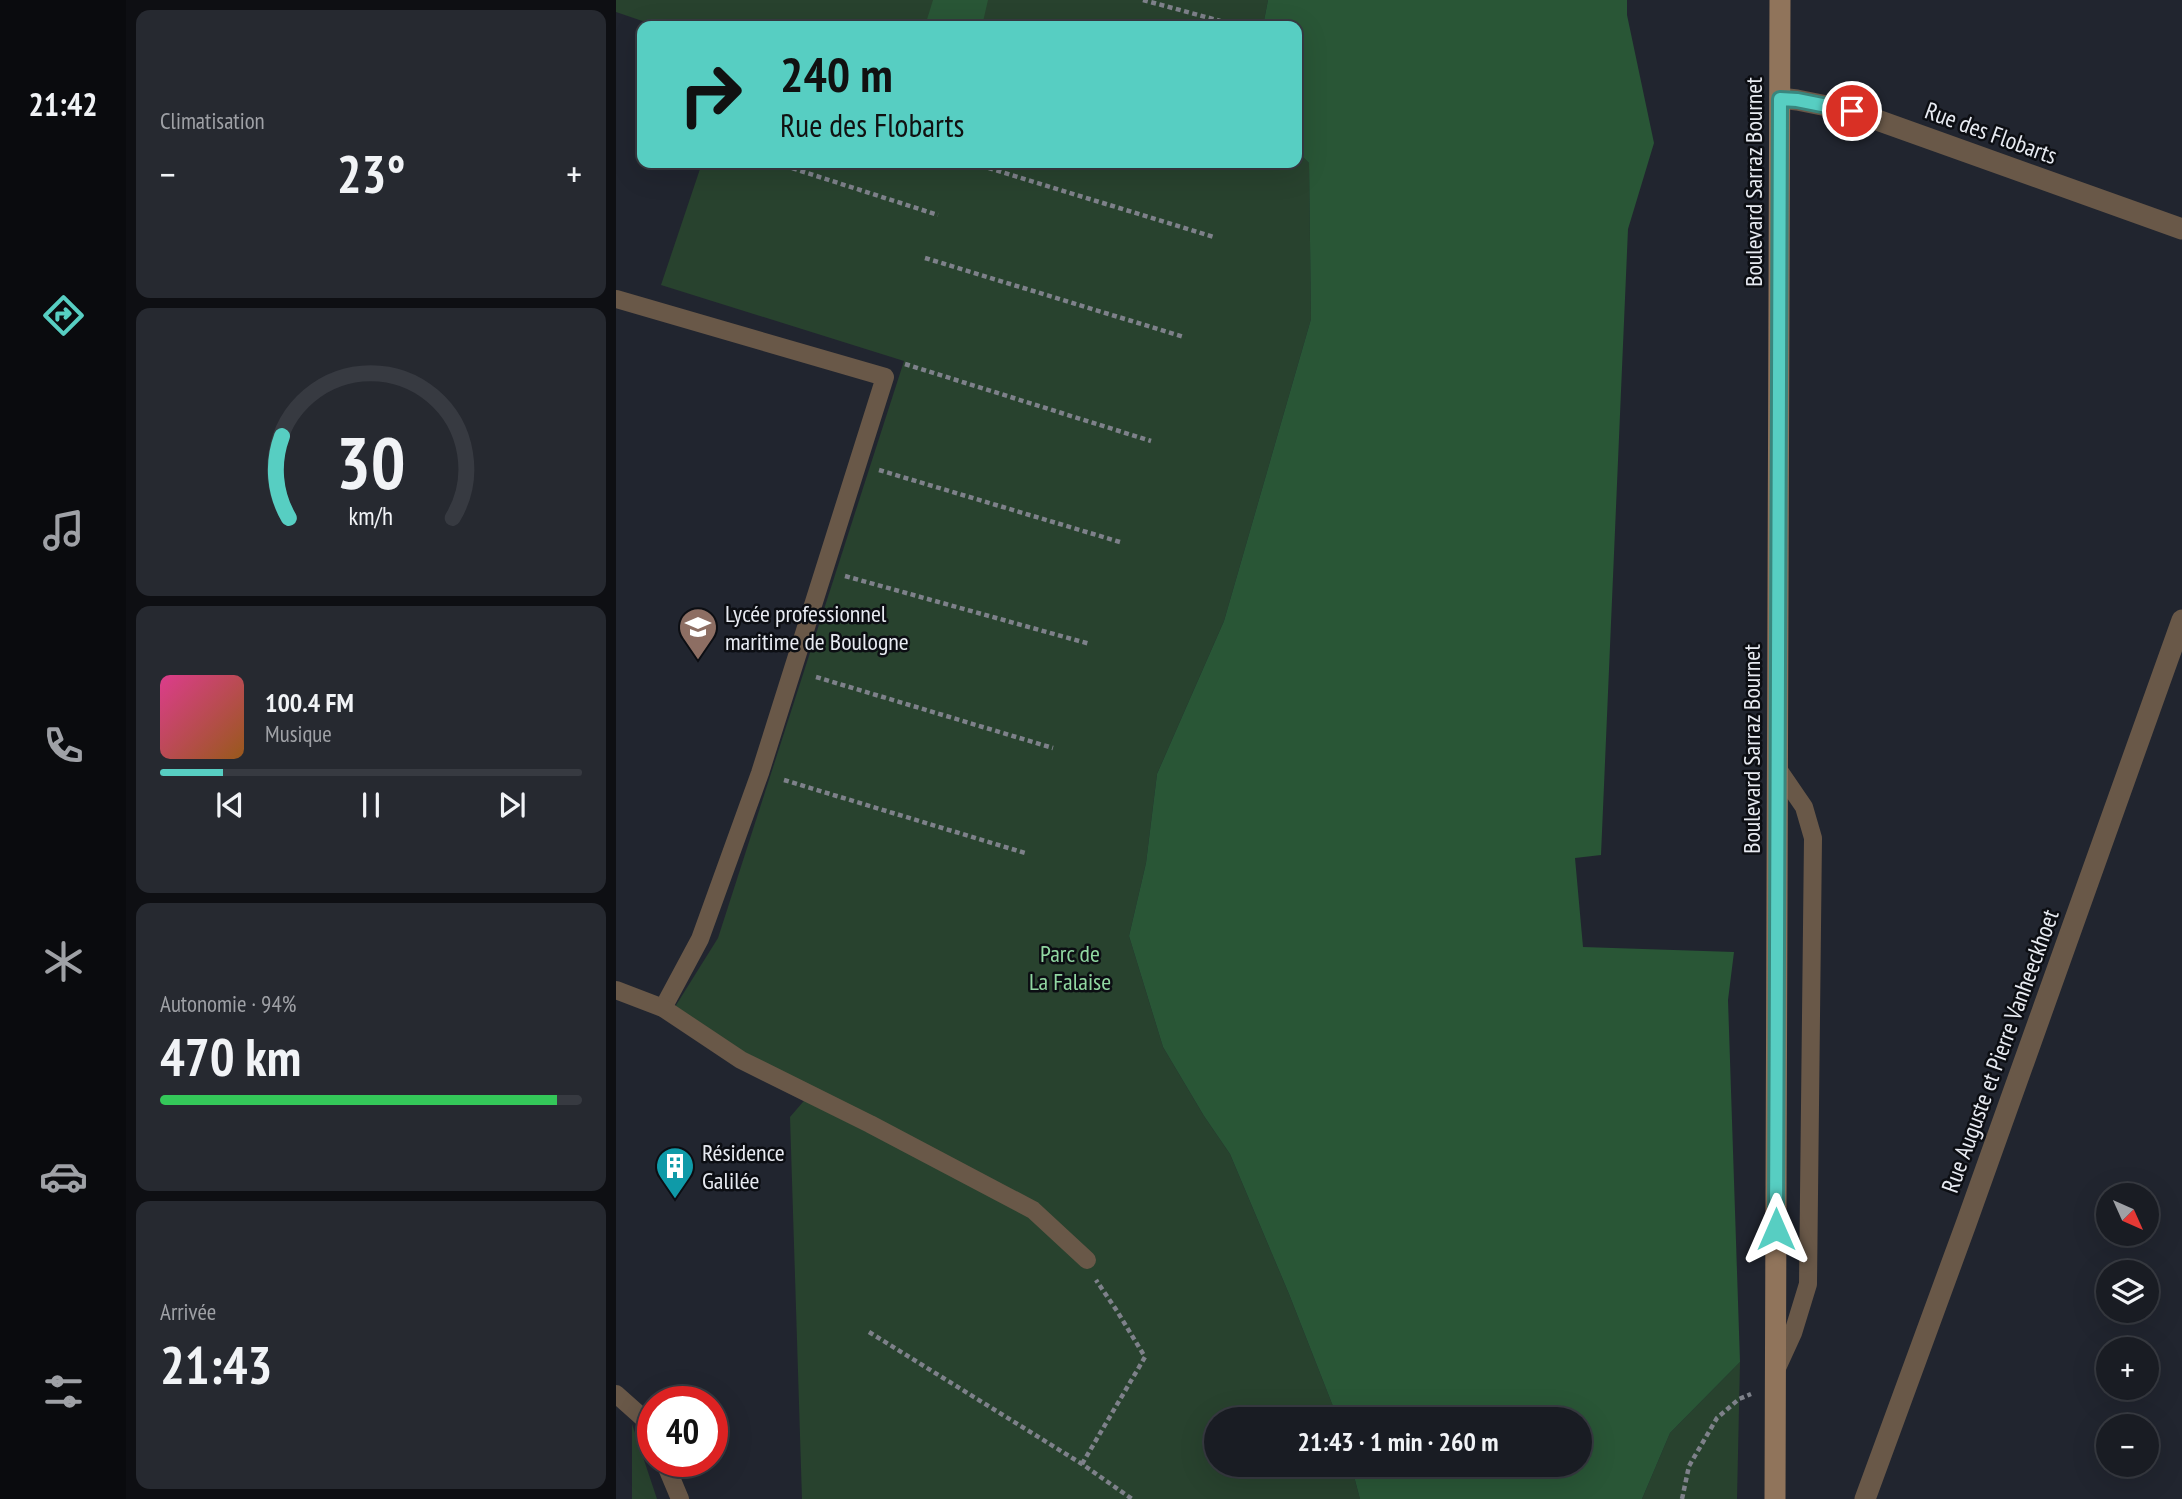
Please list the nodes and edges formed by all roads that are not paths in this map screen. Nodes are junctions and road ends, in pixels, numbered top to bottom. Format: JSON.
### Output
{"nodes":[{"id":1,"x":1780,"y":0,"type":"edge"},
{"id":2,"x":1780,"y":99,"type":"junction"},
{"id":3,"x":2182,"y":229,"type":"edge"},
{"id":4,"x":616,"y":299,"type":"edge"},
{"id":5,"x":2182,"y":620,"type":"edge"},
{"id":6,"x":1778,"y":769,"type":"junction"},
{"id":7,"x":616,"y":990,"type":"edge"},
{"id":8,"x":663,"y":1007,"type":"junction"},
{"id":9,"x":1087,"y":1260,"type":"road end"},
{"id":10,"x":1775,"y":1378,"type":"junction"},
{"id":11,"x":616,"y":1394,"type":"edge"},
{"id":12,"x":637,"y":1413,"type":"edge"},
{"id":13,"x":671,"y":1477,"type":"edge"},
{"id":14,"x":680,"y":1499,"type":"edge"},
{"id":15,"x":1774,"y":1499,"type":"edge"},
{"id":16,"x":1865,"y":1499,"type":"edge"}],
"edges":[{"from":1,"to":2,"type":"street","name":"Boulevard Sarraz Bournet"},
{"from":2,"to":3,"type":"street","name":"Rue des Flobarts"},
{"from":2,"to":6,"type":"street","name":"Boulevard Sarraz Bournet"},
{"from":4,"to":8,"type":"lane"},
{"from":5,"to":16,"type":"street","name":"Rue Auguste et Pierre Vanheeckhoet"},
{"from":6,"to":10,"type":"street","name":"Boulevard Sarraz Bournet"},
{"from":6,"to":10,"type":"lane"},
{"from":7,"to":8,"type":"lane"},
{"from":8,"to":9,"type":"lane"},
{"from":10,"to":15,"type":"street","name":"Boulevard Sarraz Bournet"},
{"from":11,"to":12,"type":"lane"},
{"from":13,"to":14,"type":"lane"}]}
